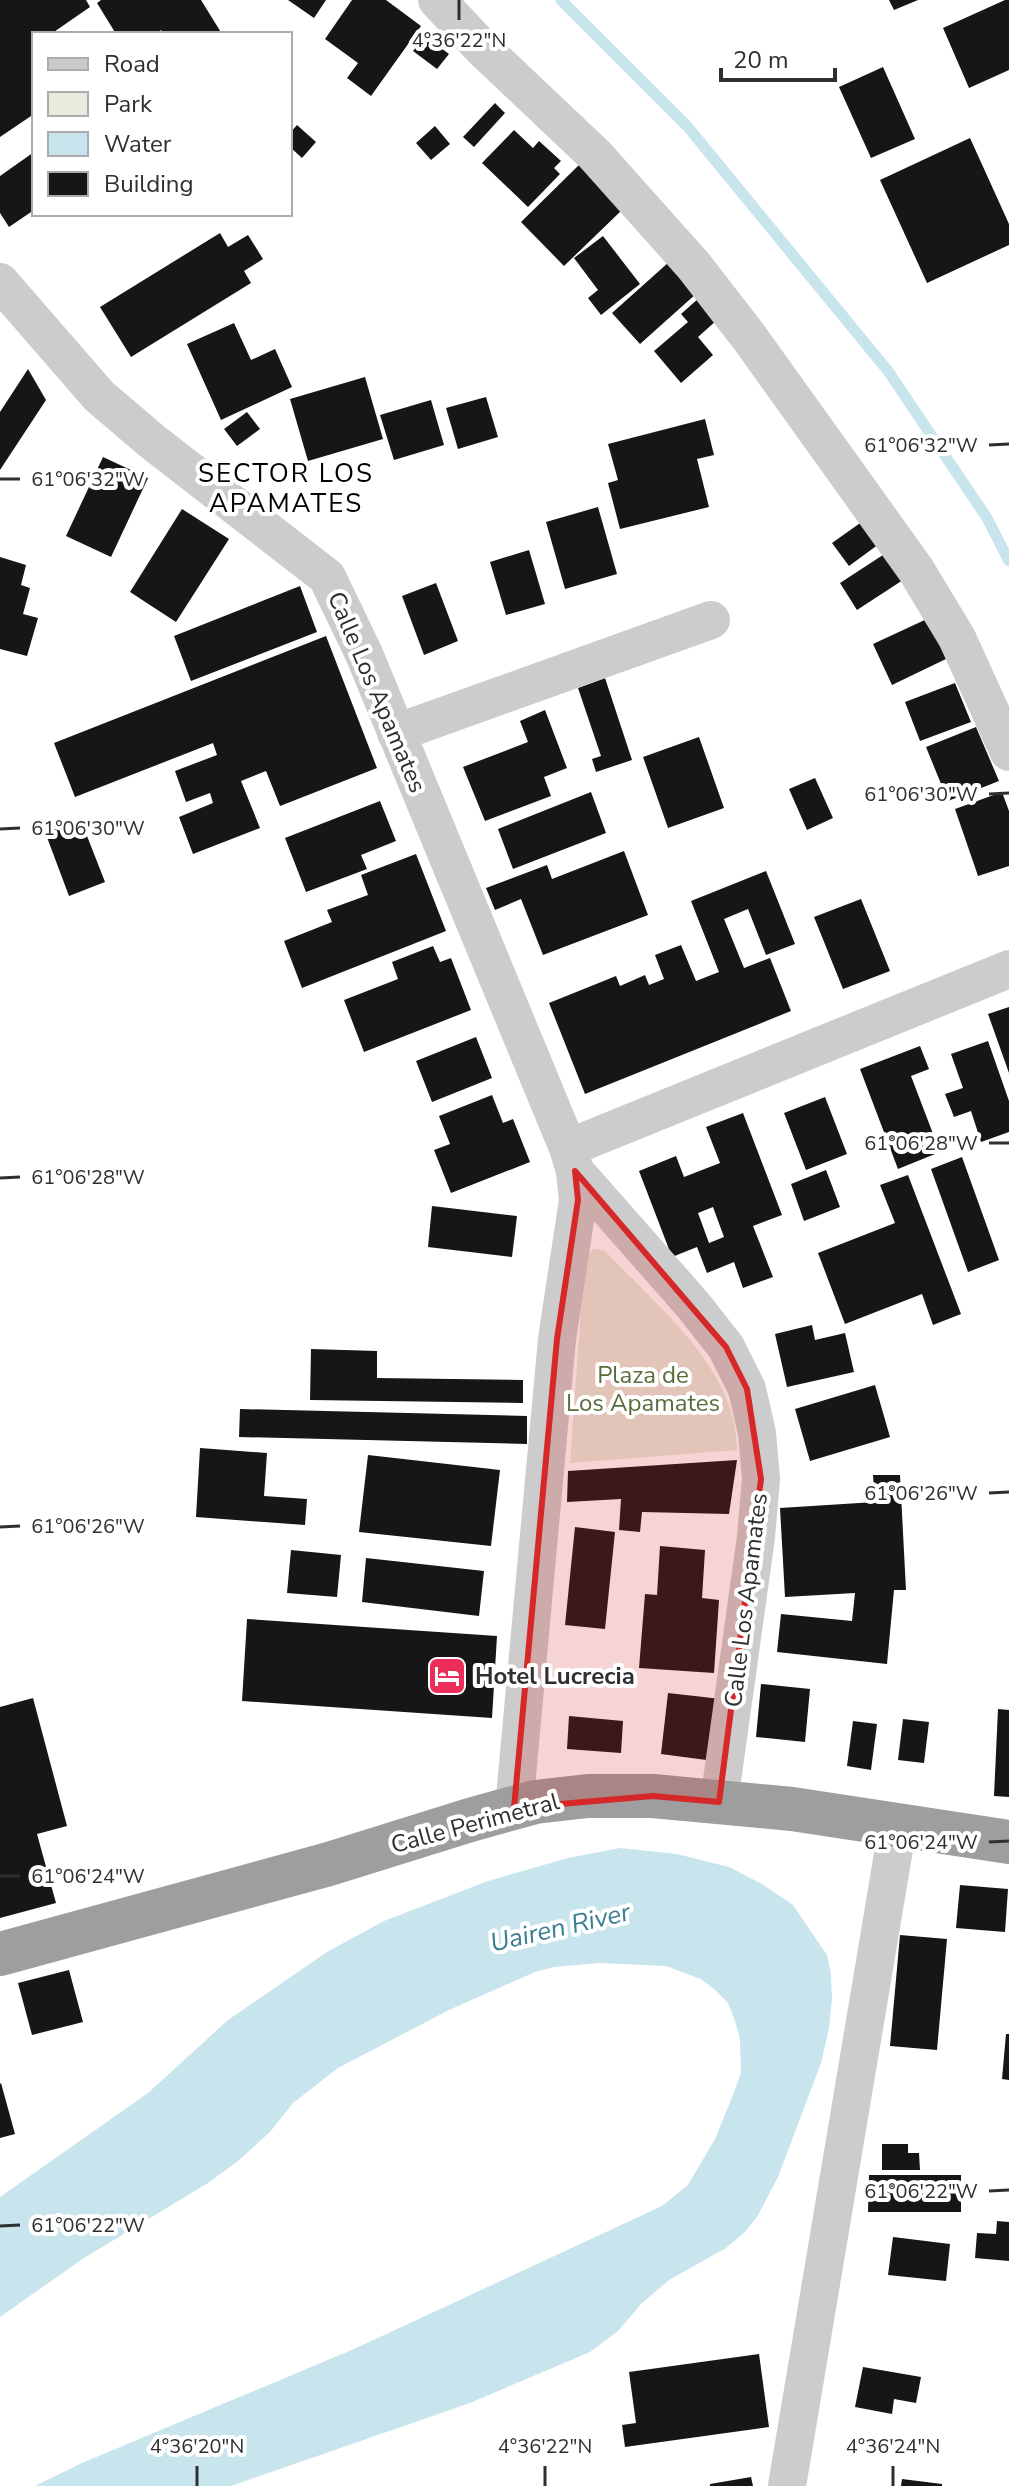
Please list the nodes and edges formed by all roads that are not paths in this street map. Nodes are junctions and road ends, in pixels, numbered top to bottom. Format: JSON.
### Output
{"nodes":[{"id":1,"x":437,"y":0,"type":"edge"},
{"id":2,"x":0,"y":282,"type":"edge"},
{"id":3,"x":711,"y":620,"type":"dead end"},
{"id":4,"x":396,"y":733,"type":"junction"},
{"id":5,"x":1009,"y":752,"type":"edge"},
{"id":6,"x":1009,"y":969,"type":"edge"},
{"id":7,"x":572,"y":1160,"type":"junction"},
{"id":8,"x":719,"y":1802,"type":"junction"},
{"id":9,"x":514,"y":1808,"type":"junction"},
{"id":10,"x":898,"y":1825,"type":"junction"},
{"id":11,"x":1009,"y":1842,"type":"edge"},
{"id":12,"x":0,"y":1954,"type":"edge"},
{"id":13,"x":787,"y":2486,"type":"edge"}],
"edges":[{"from":1,"to":5,"type":"street"},
{"from":2,"to":4,"type":"street","name":"Calle Los Apamates"},
{"from":3,"to":4,"type":"street"},
{"from":4,"to":7,"type":"street","name":"Calle Los Apamates"},
{"from":6,"to":7,"type":"street"},
{"from":7,"to":8,"type":"street","name":"Calle Los Apamates"},
{"from":7,"to":9,"type":"street","name":"Calle Los Apamates"},
{"from":8,"to":9,"type":"highway","name":"Calle Perimetral"},
{"from":8,"to":10,"type":"highway","name":"Calle Perimetral"},
{"from":9,"to":12,"type":"highway","name":"Calle Perimetral"},
{"from":10,"to":11,"type":"highway","name":"Calle Perimetral"},
{"from":10,"to":13,"type":"street"}]}
